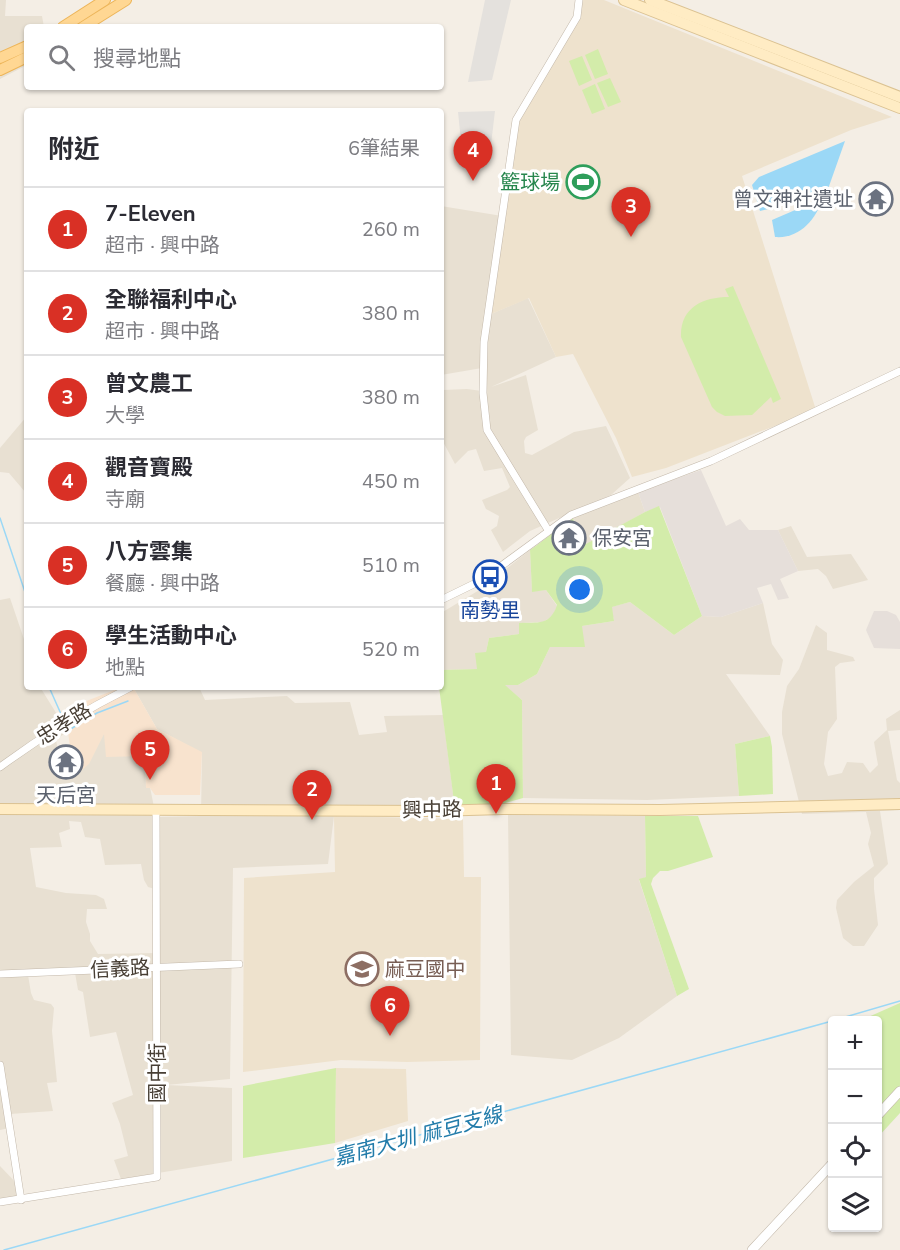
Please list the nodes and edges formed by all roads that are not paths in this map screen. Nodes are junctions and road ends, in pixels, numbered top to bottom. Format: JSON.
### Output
{"nodes":[{"id":1,"x":105,"y":0,"type":"edge"},
{"id":2,"x":126,"y":0,"type":"edge"},
{"id":3,"x":579,"y":0,"type":"edge"},
{"id":4,"x":624,"y":0,"type":"edge"},
{"id":5,"x":650,"y":0,"type":"edge"},
{"id":6,"x":68,"y":24,"type":"edge"},
{"id":7,"x":88,"y":24,"type":"edge"},
{"id":8,"x":24,"y":47,"type":"edge"},
{"id":9,"x":0,"y":58,"type":"edge"},
{"id":10,"x":24,"y":58,"type":"edge"},
{"id":11,"x":0,"y":70,"type":"edge"},
{"id":12,"x":900,"y":97,"type":"edge"},
{"id":13,"x":900,"y":108,"type":"edge"},
{"id":14,"x":900,"y":371,"type":"edge"},
{"id":15,"x":548,"y":530,"type":"junction"},
{"id":16,"x":444,"y":599,"type":"edge"},
{"id":17,"x":125,"y":690,"type":"edge"},
{"id":18,"x":0,"y":767,"type":"edge"},
{"id":19,"x":900,"y":804,"type":"edge"},
{"id":20,"x":0,"y":809,"type":"edge"},
{"id":21,"x":156,"y":809,"type":"junction"},
{"id":22,"x":239,"y":964,"type":"dead end"},
{"id":23,"x":157,"y":967,"type":"junction"},
{"id":24,"x":0,"y":974,"type":"edge"},
{"id":25,"x":0,"y":1065,"type":"edge"},
{"id":26,"x":900,"y":1091,"type":"edge"},
{"id":27,"x":882,"y":1111,"type":"edge"},
{"id":28,"x":828,"y":1168,"type":"edge"},
{"id":29,"x":21,"y":1200,"type":"junction"},
{"id":30,"x":0,"y":1202,"type":"edge"},
{"id":31,"x":752,"y":1250,"type":"edge"}],
"edges":[{"from":1,"to":6,"type":"main road"},
{"from":2,"to":7,"type":"main road"},
{"from":3,"to":15,"type":"street"},
{"from":4,"to":13,"type":"main road"},
{"from":5,"to":12,"type":"main road"},
{"from":8,"to":9,"type":"main road"},
{"from":10,"to":11,"type":"main road"},
{"from":14,"to":15,"type":"street"},
{"from":15,"to":16,"type":"street"},
{"from":17,"to":18,"type":"street","name":"忠孝路"},
{"from":19,"to":21,"type":"main road","name":"興中路"},
{"from":20,"to":21,"type":"main road","name":"興中路"},
{"from":21,"to":23,"type":"street","name":"國中街"},
{"from":22,"to":23,"type":"street","name":"信義路"},
{"from":23,"to":24,"type":"street","name":"信義路"},
{"from":23,"to":29,"type":"street","name":"國中街"},
{"from":25,"to":29,"type":"street"},
{"from":26,"to":27,"type":"street"},
{"from":28,"to":31,"type":"street"},
{"from":29,"to":30,"type":"street","name":"國中街"}]}
